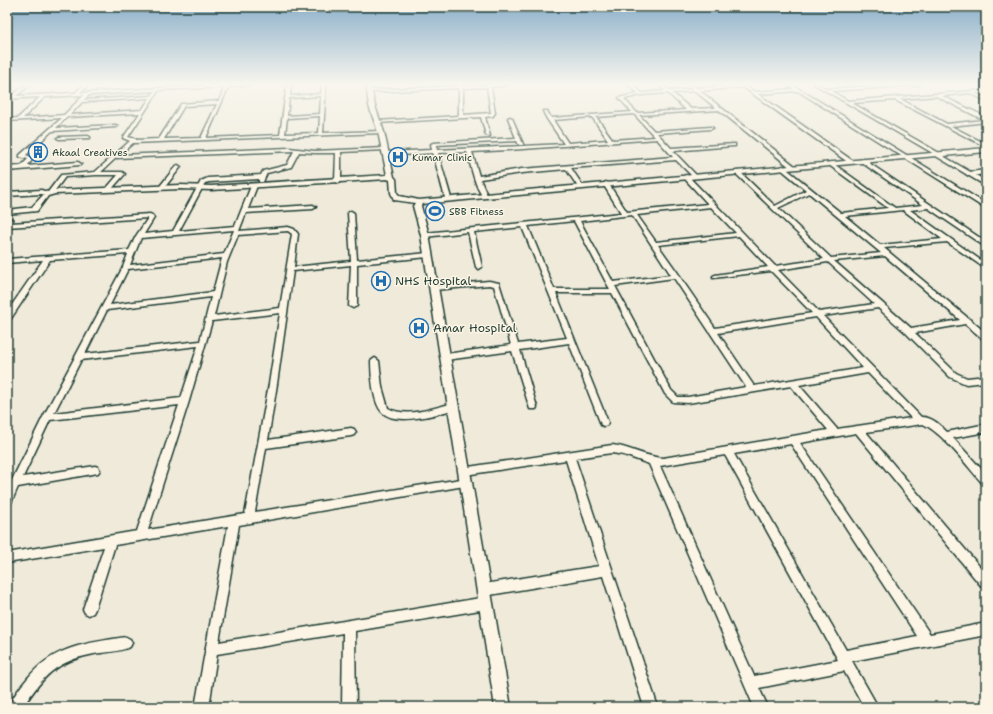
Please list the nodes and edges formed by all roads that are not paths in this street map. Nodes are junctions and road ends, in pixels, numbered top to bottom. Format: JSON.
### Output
{"nodes":[{"id":1,"x":39,"y":117,"type":"edge"},
{"id":2,"x":65,"y":117,"type":"edge"},
{"id":3,"x":140,"y":117,"type":"edge"},
{"id":4,"x":175,"y":117,"type":"edge"},
{"id":5,"x":214,"y":117,"type":"edge"},
{"id":6,"x":285,"y":117,"type":"edge"},
{"id":7,"x":322,"y":117,"type":"edge"},
{"id":8,"x":376,"y":117,"type":"edge"},
{"id":9,"x":456,"y":117,"type":"edge"},
{"id":10,"x":483,"y":117,"type":"edge"},
{"id":11,"x":574,"y":117,"type":"edge"},
{"id":12,"x":594,"y":117,"type":"edge"},
{"id":13,"x":639,"y":117,"type":"edge"},
{"id":14,"x":730,"y":117,"type":"edge"},
{"id":15,"x":788,"y":117,"type":"edge"},
{"id":16,"x":843,"y":117,"type":"edge"},
{"id":17,"x":874,"y":117,"type":"edge"},
{"id":18,"x":931,"y":117,"type":"edge"},
{"id":19,"x":510,"y":118,"type":"dead end"},
{"id":20,"x":19,"y":119,"type":"joint"},
{"id":21,"x":549,"y":119,"type":"joint"},
{"id":22,"x":7,"y":120,"type":"edge"},
{"id":23,"x":986,"y":120,"type":"edge"},
{"id":24,"x":377,"y":122,"type":"junction"},
{"id":25,"x":946,"y":125,"type":"junction"},
{"id":26,"x":116,"y":126,"type":"dead end"},
{"id":27,"x":97,"y":127,"type":"junction"},
{"id":28,"x":711,"y":128,"type":"dead end"},
{"id":29,"x":52,"y":130,"type":"junction"},
{"id":30,"x":381,"y":132,"type":"junction"},
{"id":31,"x":653,"y":132,"type":"junction"},
{"id":32,"x":321,"y":134,"type":"junction"},
{"id":33,"x":488,"y":135,"type":"dead end"},
{"id":34,"x":282,"y":136,"type":"junction"},
{"id":35,"x":88,"y":137,"type":"junction"},
{"id":36,"x":59,"y":138,"type":"dead end"},
{"id":37,"x":658,"y":138,"type":"junction"},
{"id":38,"x":203,"y":139,"type":"junction"},
{"id":39,"x":519,"y":139,"type":"junction"},
{"id":40,"x":161,"y":140,"type":"junction"},
{"id":41,"x":132,"y":142,"type":"junction"},
{"id":42,"x":612,"y":142,"type":"junction"},
{"id":43,"x":82,"y":143,"type":"dead end"},
{"id":44,"x":567,"y":145,"type":"junction"},
{"id":45,"x":733,"y":146,"type":"dead end"},
{"id":46,"x":986,"y":146,"type":"edge"},
{"id":47,"x":523,"y":148,"type":"junction"},
{"id":48,"x":296,"y":150,"type":"junction"},
{"id":49,"x":469,"y":150,"type":"junction"},
{"id":50,"x":669,"y":150,"type":"junction"},
{"id":51,"x":986,"y":150,"type":"edge"},
{"id":52,"x":339,"y":151,"type":"junction"},
{"id":53,"x":386,"y":152,"type":"junction"},
{"id":54,"x":436,"y":152,"type":"junction"},
{"id":55,"x":937,"y":154,"type":"junction"},
{"id":56,"x":114,"y":157,"type":"junction"},
{"id":57,"x":905,"y":157,"type":"junction"},
{"id":58,"x":677,"y":158,"type":"junction"},
{"id":59,"x":863,"y":161,"type":"junction"},
{"id":60,"x":851,"y":162,"type":"junction"},
{"id":61,"x":78,"y":164,"type":"dead end"},
{"id":62,"x":831,"y":164,"type":"junction"},
{"id":63,"x":178,"y":167,"type":"dead end"},
{"id":64,"x":567,"y":167,"type":"junction"},
{"id":65,"x":793,"y":167,"type":"junction"},
{"id":66,"x":22,"y":168,"type":"junction"},
{"id":67,"x":783,"y":168,"type":"junction"},
{"id":68,"x":7,"y":169,"type":"edge"},
{"id":69,"x":737,"y":172,"type":"junction"},
{"id":70,"x":986,"y":172,"type":"edge"},
{"id":71,"x":96,"y":173,"type":"junction"},
{"id":72,"x":969,"y":174,"type":"junction"},
{"id":73,"x":694,"y":176,"type":"junction"},
{"id":74,"x":686,"y":177,"type":"junction"},
{"id":75,"x":262,"y":178,"type":"junction"},
{"id":76,"x":391,"y":178,"type":"junction"},
{"id":77,"x":476,"y":178,"type":"junction"},
{"id":78,"x":338,"y":181,"type":"junction"},
{"id":79,"x":606,"y":184,"type":"junction"},
{"id":80,"x":986,"y":184,"type":"edge"},
{"id":81,"x":256,"y":186,"type":"junction"},
{"id":82,"x":580,"y":186,"type":"junction"},
{"id":83,"x":162,"y":187,"type":"junction"},
{"id":84,"x":199,"y":188,"type":"junction"},
{"id":85,"x":108,"y":190,"type":"junction"},
{"id":86,"x":810,"y":190,"type":"junction"},
{"id":87,"x":50,"y":193,"type":"junction"},
{"id":88,"x":7,"y":194,"type":"edge"},
{"id":89,"x":484,"y":194,"type":"junction"},
{"id":90,"x":448,"y":198,"type":"junction"},
{"id":91,"x":419,"y":202,"type":"junction"},
{"id":92,"x":712,"y":205,"type":"junction"},
{"id":93,"x":929,"y":206,"type":"junction"},
{"id":94,"x":313,"y":207,"type":"dead end"},
{"id":95,"x":986,"y":207,"type":"edge"},
{"id":96,"x":775,"y":208,"type":"junction"},
{"id":97,"x":904,"y":208,"type":"junction"},
{"id":98,"x":893,"y":210,"type":"junction"},
{"id":99,"x":244,"y":211,"type":"junction"},
{"id":100,"x":7,"y":212,"type":"edge"},
{"id":101,"x":351,"y":213,"type":"dead end"},
{"id":102,"x":629,"y":214,"type":"junction"},
{"id":103,"x":840,"y":215,"type":"junction"},
{"id":104,"x":7,"y":219,"type":"edge"},
{"id":105,"x":576,"y":219,"type":"junction"},
{"id":106,"x":7,"y":225,"type":"edge"},
{"id":107,"x":524,"y":225,"type":"junction"},
{"id":108,"x":236,"y":230,"type":"junction"},
{"id":109,"x":471,"y":230,"type":"junction"},
{"id":110,"x":175,"y":234,"type":"junction"},
{"id":111,"x":741,"y":234,"type":"junction"},
{"id":112,"x":425,"y":235,"type":"junction"},
{"id":113,"x":139,"y":236,"type":"junction"},
{"id":114,"x":947,"y":240,"type":"junction"},
{"id":115,"x":654,"y":244,"type":"junction"},
{"id":116,"x":986,"y":245,"type":"edge"},
{"id":117,"x":879,"y":247,"type":"junction"},
{"id":118,"x":130,"y":252,"type":"junction"},
{"id":119,"x":886,"y":254,"type":"junction"},
{"id":120,"x":428,"y":255,"type":"junction"},
{"id":121,"x":226,"y":256,"type":"junction"},
{"id":122,"x":48,"y":258,"type":"junction"},
{"id":123,"x":829,"y":260,"type":"junction"},
{"id":124,"x":7,"y":261,"type":"edge"},
{"id":125,"x":354,"y":263,"type":"junction"},
{"id":126,"x":126,"y":267,"type":"junction"},
{"id":127,"x":986,"y":267,"type":"edge"},
{"id":128,"x":479,"y":268,"type":"dead end"},
{"id":129,"x":773,"y":269,"type":"junction"},
{"id":130,"x":290,"y":270,"type":"junction"},
{"id":131,"x":677,"y":276,"type":"junction"},
{"id":132,"x":715,"y":277,"type":"dead end"},
{"id":133,"x":434,"y":288,"type":"junction"},
{"id":134,"x":612,"y":288,"type":"junction"},
{"id":135,"x":552,"y":291,"type":"junction"},
{"id":136,"x":216,"y":294,"type":"junction"},
{"id":137,"x":880,"y":305,"type":"junction"},
{"id":138,"x":352,"y":306,"type":"dead end"},
{"id":139,"x":104,"y":308,"type":"junction"},
{"id":140,"x":284,"y":310,"type":"junction"},
{"id":141,"x":817,"y":315,"type":"junction"},
{"id":142,"x":7,"y":318,"type":"edge"},
{"id":143,"x":209,"y":319,"type":"junction"},
{"id":144,"x":967,"y":321,"type":"junction"},
{"id":145,"x":909,"y":331,"type":"junction"},
{"id":146,"x":713,"y":332,"type":"junction"},
{"id":147,"x":986,"y":336,"type":"edge"},
{"id":148,"x":572,"y":340,"type":"junction"},
{"id":149,"x":203,"y":343,"type":"junction"},
{"id":150,"x":516,"y":348,"type":"junction"},
{"id":151,"x":79,"y":357,"type":"junction"},
{"id":152,"x":446,"y":357,"type":"junction"},
{"id":153,"x":375,"y":361,"type":"dead end"},
{"id":154,"x":870,"y":370,"type":"junction"},
{"id":155,"x":986,"y":379,"type":"edge"},
{"id":156,"x":793,"y":383,"type":"junction"},
{"id":157,"x":752,"y":389,"type":"junction"},
{"id":158,"x":185,"y":401,"type":"junction"},
{"id":159,"x":454,"y":406,"type":"junction"},
{"id":160,"x":533,"y":407,"type":"dead end"},
{"id":161,"x":47,"y":417,"type":"junction"},
{"id":162,"x":918,"y":420,"type":"junction"},
{"id":163,"x":604,"y":422,"type":"dead end"},
{"id":164,"x":986,"y":428,"type":"edge"},
{"id":165,"x":858,"y":429,"type":"junction"},
{"id":166,"x":351,"y":432,"type":"dead end"},
{"id":167,"x":835,"y":433,"type":"junction"},
{"id":168,"x":945,"y":436,"type":"junction"},
{"id":169,"x":793,"y":440,"type":"junction"},
{"id":170,"x":262,"y":445,"type":"junction"},
{"id":171,"x":727,"y":451,"type":"junction"},
{"id":172,"x":569,"y":455,"type":"junction"},
{"id":173,"x":653,"y":462,"type":"junction"},
{"id":174,"x":95,"y":470,"type":"dead end"},
{"id":175,"x":466,"y":476,"type":"junction"},
{"id":176,"x":986,"y":481,"type":"edge"},
{"id":177,"x":15,"y":483,"type":"junction"},
{"id":178,"x":7,"y":500,"type":"edge"},
{"id":179,"x":249,"y":518,"type":"junction"},
{"id":180,"x":234,"y":521,"type":"junction"},
{"id":181,"x":141,"y":536,"type":"junction"},
{"id":182,"x":111,"y":541,"type":"junction"},
{"id":183,"x":7,"y":558,"type":"edge"},
{"id":184,"x":606,"y":570,"type":"junction"},
{"id":185,"x":986,"y":583,"type":"edge"},
{"id":186,"x":484,"y":590,"type":"junction"},
{"id":187,"x":486,"y":603,"type":"junction"},
{"id":188,"x":89,"y":609,"type":"dead end"},
{"id":189,"x":349,"y":627,"type":"junction"},
{"id":190,"x":986,"y":629,"type":"edge"},
{"id":191,"x":927,"y":640,"type":"junction"},
{"id":192,"x":126,"y":643,"type":"dead end"},
{"id":193,"x":213,"y":650,"type":"junction"},
{"id":194,"x":845,"y":661,"type":"junction"},
{"id":195,"x":750,"y":682,"type":"junction"},
{"id":196,"x":16,"y":707,"type":"edge"},
{"id":197,"x":202,"y":707,"type":"edge"},
{"id":198,"x":349,"y":707,"type":"edge"},
{"id":199,"x":503,"y":707,"type":"edge"},
{"id":200,"x":651,"y":707,"type":"edge"},
{"id":201,"x":761,"y":707,"type":"edge"},
{"id":202,"x":871,"y":707,"type":"edge"}],
"edges":[{"from":1,"to":20,"type":"street"},
{"from":2,"to":29,"type":"street"},
{"from":3,"to":41,"type":"street"},
{"from":4,"to":40,"type":"street"},
{"from":5,"to":38,"type":"street"},
{"from":6,"to":34,"type":"street"},
{"from":7,"to":32,"type":"street"},
{"from":8,"to":24,"type":"street"},
{"from":9,"to":24,"type":"street"},
{"from":10,"to":33,"type":"street"},
{"from":11,"to":21,"type":"street"},
{"from":12,"to":42,"type":"street"},
{"from":13,"to":31,"type":"street"},
{"from":14,"to":65,"type":"street"},
{"from":15,"to":60,"type":"street"},
{"from":16,"to":57,"type":"street"},
{"from":17,"to":55,"type":"street"},
{"from":18,"to":25,"type":"street"},
{"from":19,"to":39,"type":"street"},
{"from":20,"to":22,"type":"street"},
{"from":21,"to":44,"type":"street"},
{"from":23,"to":25,"type":"street"},
{"from":24,"to":30,"type":"street"},
{"from":25,"to":46,"type":"street"},
{"from":26,"to":27,"type":"street"},
{"from":27,"to":29,"type":"street"},
{"from":27,"to":35,"type":"street"},
{"from":28,"to":31,"type":"street"},
{"from":29,"to":66,"type":"street"},
{"from":30,"to":32,"type":"street"},
{"from":30,"to":53,"type":"street"},
{"from":31,"to":37,"type":"street"},
{"from":32,"to":34,"type":"street"},
{"from":34,"to":38,"type":"street"},
{"from":35,"to":36,"type":"street"},
{"from":35,"to":43,"type":"street"},
{"from":37,"to":42,"type":"street"},
{"from":37,"to":50,"type":"street"},
{"from":38,"to":40,"type":"street"},
{"from":39,"to":47,"type":"street"},
{"from":39,"to":54,"type":"street"},
{"from":40,"to":41,"type":"street"},
{"from":41,"to":56,"type":"street"},
{"from":42,"to":44,"type":"street"},
{"from":44,"to":47,"type":"street"},
{"from":45,"to":50,"type":"street"},
{"from":47,"to":49,"type":"street"},
{"from":48,"to":52,"type":"street"},
{"from":48,"to":56,"type":"street"},
{"from":48,"to":75,"type":"street"},
{"from":49,"to":54,"type":"street"},
{"from":49,"to":77,"type":"street"},
{"from":50,"to":58,"type":"street"},
{"from":51,"to":55,"type":"street"},
{"from":52,"to":53,"type":"street"},
{"from":52,"to":78,"type":"street"},
{"from":53,"to":54,"type":"street"},
{"from":53,"to":76,"type":"street"},
{"from":54,"to":90,"type":"street"},
{"from":55,"to":57,"type":"street"},
{"from":55,"to":72,"type":"street"},
{"from":56,"to":71,"type":"street"},
{"from":57,"to":59,"type":"street"},
{"from":57,"to":95,"type":"street"},
{"from":58,"to":64,"type":"street"},
{"from":58,"to":73,"type":"street"},
{"from":59,"to":60,"type":"street"},
{"from":59,"to":93,"type":"street"},
{"from":60,"to":62,"type":"street"},
{"from":61,"to":66,"type":"street"},
{"from":62,"to":65,"type":"street"},
{"from":62,"to":98,"type":"street"},
{"from":63,"to":83,"type":"street"},
{"from":64,"to":77,"type":"street"},
{"from":64,"to":82,"type":"street"},
{"from":65,"to":67,"type":"street"},
{"from":66,"to":68,"type":"street"},
{"from":67,"to":69,"type":"street"},
{"from":67,"to":86,"type":"street"},
{"from":69,"to":73,"type":"street"},
{"from":69,"to":96,"type":"street"},
{"from":70,"to":72,"type":"street"},
{"from":71,"to":85,"type":"street"},
{"from":71,"to":87,"type":"street"},
{"from":72,"to":80,"type":"street"},
{"from":73,"to":74,"type":"street"},
{"from":74,"to":79,"type":"street"},
{"from":74,"to":92,"type":"street"},
{"from":75,"to":81,"type":"street"},
{"from":75,"to":84,"type":"street"},
{"from":76,"to":78,"type":"street"},
{"from":76,"to":91,"type":"street"},
{"from":77,"to":89,"type":"street"},
{"from":78,"to":81,"type":"street"},
{"from":79,"to":82,"type":"street"},
{"from":79,"to":102,"type":"street"},
{"from":81,"to":84,"type":"street"},
{"from":81,"to":99,"type":"street"},
{"from":82,"to":89,"type":"street"},
{"from":83,"to":84,"type":"street"},
{"from":83,"to":85,"type":"street"},
{"from":84,"to":110,"type":"street"},
{"from":85,"to":87,"type":"street"},
{"from":86,"to":96,"type":"street"},
{"from":86,"to":103,"type":"street"},
{"from":87,"to":88,"type":"street"},
{"from":87,"to":100,"type":"street"},
{"from":89,"to":90,"type":"street"},
{"from":90,"to":91,"type":"street"},
{"from":91,"to":112,"type":"street"},
{"from":92,"to":102,"type":"street"},
{"from":92,"to":111,"type":"street"},
{"from":93,"to":97,"type":"street"},
{"from":93,"to":116,"type":"street"},
{"from":94,"to":99,"type":"street"},
{"from":96,"to":123,"type":"street"},
{"from":97,"to":98,"type":"street"},
{"from":97,"to":114,"type":"street"},
{"from":98,"to":103,"type":"street"},
{"from":99,"to":108,"type":"street"},
{"from":101,"to":125,"type":"street"},
{"from":102,"to":105,"type":"street"},
{"from":102,"to":115,"type":"street"},
{"from":103,"to":117,"type":"street"},
{"from":104,"to":106,"type":"street"},
{"from":105,"to":107,"type":"street"},
{"from":105,"to":134,"type":"street"},
{"from":106,"to":113,"type":"street"},
{"from":107,"to":109,"type":"street"},
{"from":107,"to":135,"type":"street"},
{"from":108,"to":110,"type":"street"},
{"from":108,"to":121,"type":"street"},
{"from":108,"to":130,"type":"street"},
{"from":109,"to":112,"type":"street"},
{"from":109,"to":128,"type":"street"},
{"from":110,"to":113,"type":"street"},
{"from":111,"to":115,"type":"street"},
{"from":111,"to":129,"type":"street"},
{"from":112,"to":120,"type":"street"},
{"from":113,"to":118,"type":"street"},
{"from":114,"to":117,"type":"street"},
{"from":114,"to":127,"type":"street"},
{"from":115,"to":131,"type":"street"},
{"from":117,"to":119,"type":"street"},
{"from":118,"to":122,"type":"street"},
{"from":118,"to":126,"type":"street"},
{"from":119,"to":123,"type":"street"},
{"from":119,"to":144,"type":"street"},
{"from":120,"to":125,"type":"street"},
{"from":120,"to":133,"type":"street"},
{"from":121,"to":126,"type":"street"},
{"from":121,"to":136,"type":"street"},
{"from":122,"to":124,"type":"street"},
{"from":122,"to":142,"type":"street"},
{"from":123,"to":129,"type":"street"},
{"from":123,"to":137,"type":"street"},
{"from":125,"to":130,"type":"street"},
{"from":125,"to":138,"type":"street"},
{"from":126,"to":139,"type":"street"},
{"from":129,"to":132,"type":"street"},
{"from":129,"to":141,"type":"street"},
{"from":130,"to":140,"type":"street"},
{"from":131,"to":134,"type":"street"},
{"from":131,"to":146,"type":"street"},
{"from":133,"to":150,"type":"street"},
{"from":133,"to":152,"type":"street"},
{"from":134,"to":135,"type":"street"},
{"from":134,"to":157,"type":"street"},
{"from":135,"to":148,"type":"street"},
{"from":136,"to":139,"type":"street"},
{"from":136,"to":143,"type":"street"},
{"from":137,"to":141,"type":"street"},
{"from":137,"to":145,"type":"street"},
{"from":139,"to":151,"type":"street"},
{"from":140,"to":143,"type":"street"},
{"from":140,"to":170,"type":"street"},
{"from":141,"to":146,"type":"street"},
{"from":141,"to":154,"type":"street"},
{"from":143,"to":149,"type":"street"},
{"from":144,"to":145,"type":"street"},
{"from":144,"to":147,"type":"street"},
{"from":145,"to":155,"type":"street"},
{"from":146,"to":157,"type":"street"},
{"from":148,"to":150,"type":"street"},
{"from":148,"to":163,"type":"street"},
{"from":149,"to":151,"type":"street"},
{"from":149,"to":158,"type":"street"},
{"from":150,"to":152,"type":"street"},
{"from":150,"to":160,"type":"street"},
{"from":151,"to":161,"type":"street"},
{"from":152,"to":159,"type":"street"},
{"from":153,"to":159,"type":"street"},
{"from":154,"to":156,"type":"street"},
{"from":154,"to":162,"type":"street"},
{"from":156,"to":157,"type":"street"},
{"from":156,"to":167,"type":"street"},
{"from":158,"to":161,"type":"street"},
{"from":158,"to":181,"type":"street"},
{"from":159,"to":175,"type":"street"},
{"from":161,"to":177,"type":"street"},
{"from":162,"to":165,"type":"street"},
{"from":162,"to":168,"type":"street"},
{"from":164,"to":168,"type":"street"},
{"from":165,"to":167,"type":"street"},
{"from":165,"to":185,"type":"street"},
{"from":166,"to":170,"type":"street"},
{"from":167,"to":169,"type":"street"},
{"from":168,"to":176,"type":"street"},
{"from":169,"to":171,"type":"street"},
{"from":169,"to":191,"type":"street"},
{"from":170,"to":179,"type":"street"},
{"from":171,"to":173,"type":"street"},
{"from":171,"to":194,"type":"street"},
{"from":172,"to":173,"type":"street"},
{"from":172,"to":175,"type":"street"},
{"from":172,"to":184,"type":"street"},
{"from":173,"to":195,"type":"street"},
{"from":174,"to":177,"type":"street"},
{"from":175,"to":179,"type":"street"},
{"from":175,"to":186,"type":"street"},
{"from":177,"to":178,"type":"street"},
{"from":179,"to":180,"type":"street"},
{"from":180,"to":181,"type":"street"},
{"from":180,"to":193,"type":"street"},
{"from":181,"to":182,"type":"street"},
{"from":182,"to":183,"type":"street"},
{"from":182,"to":188,"type":"street"},
{"from":184,"to":186,"type":"street"},
{"from":184,"to":200,"type":"street"},
{"from":186,"to":187,"type":"street"},
{"from":187,"to":189,"type":"street"},
{"from":187,"to":199,"type":"street"},
{"from":189,"to":193,"type":"street"},
{"from":189,"to":198,"type":"street"},
{"from":190,"to":191,"type":"street"},
{"from":191,"to":194,"type":"street"},
{"from":192,"to":196,"type":"street"},
{"from":193,"to":197,"type":"street"},
{"from":194,"to":195,"type":"street"},
{"from":194,"to":202,"type":"street"},
{"from":195,"to":201,"type":"street"}]}
